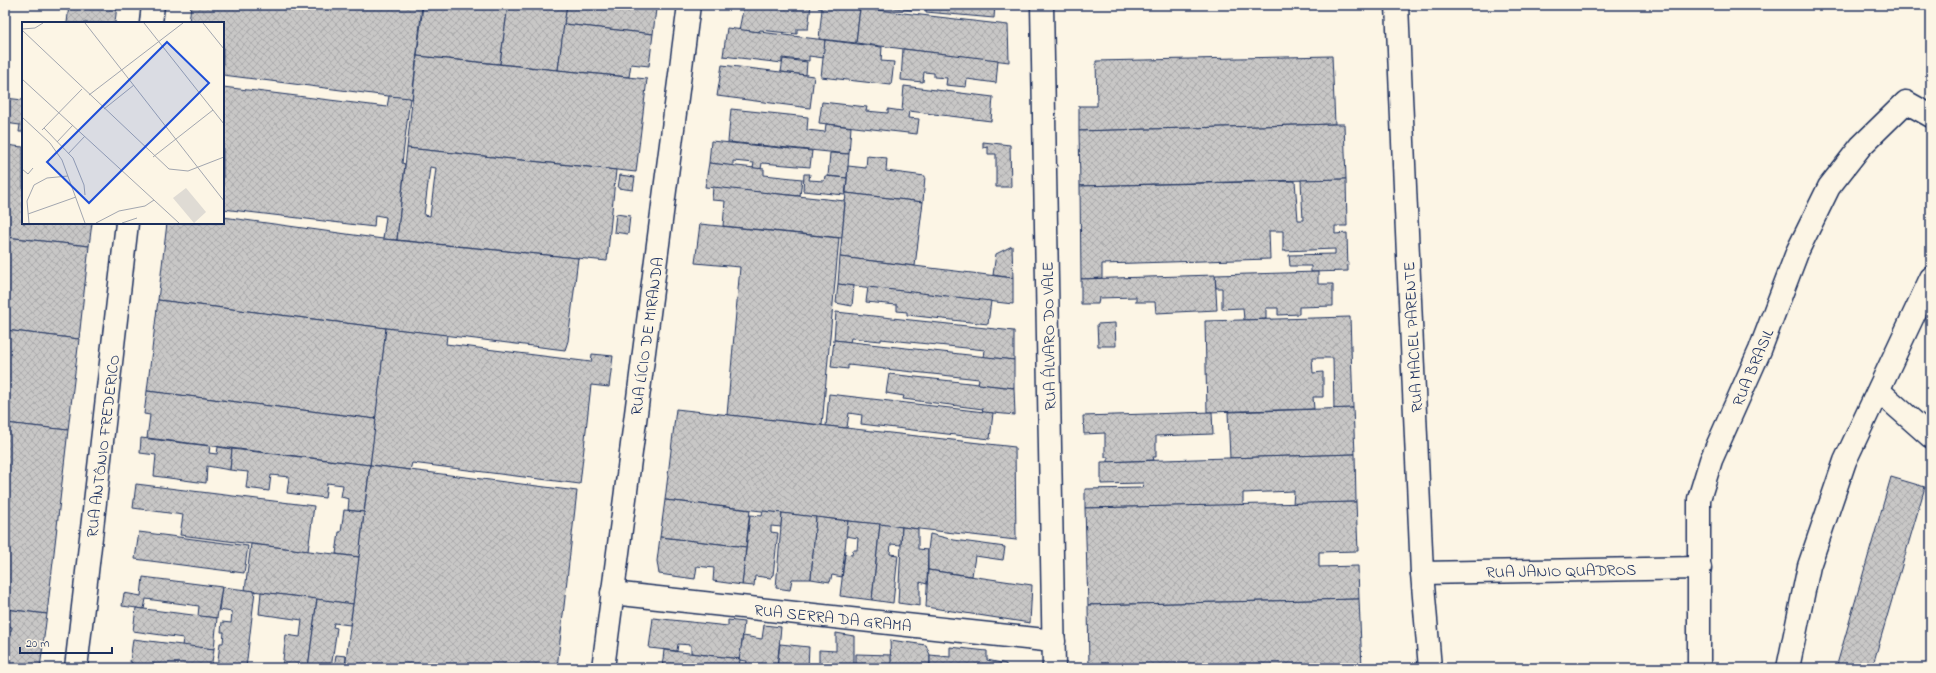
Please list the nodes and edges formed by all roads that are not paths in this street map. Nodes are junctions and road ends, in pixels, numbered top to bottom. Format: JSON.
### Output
{"nodes":[{"id":1,"x":153,"y":5,"type":"edge"},
{"id":2,"x":689,"y":5,"type":"edge"},
{"id":3,"x":1042,"y":5,"type":"edge"},
{"id":4,"x":1397,"y":5,"type":"edge"},
{"id":5,"x":151,"y":22,"type":"edge"},
{"id":6,"x":1931,"y":116,"type":"edge"},
{"id":7,"x":127,"y":224,"type":"edge"},
{"id":8,"x":1931,"y":278,"type":"edge"},
{"id":9,"x":1879,"y":391,"type":"junction"},
{"id":10,"x":1931,"y":437,"type":"edge"},
{"id":11,"x":1700,"y":568,"type":"junction"},
{"id":12,"x":1422,"y":573,"type":"junction"},
{"id":13,"x":612,"y":593,"type":"junction"},
{"id":14,"x":1054,"y":641,"type":"junction"},
{"id":15,"x":76,"y":668,"type":"edge"},
{"id":16,"x":603,"y":668,"type":"edge"},
{"id":17,"x":1054,"y":668,"type":"edge"},
{"id":18,"x":1430,"y":668,"type":"edge"},
{"id":19,"x":1699,"y":668,"type":"edge"},
{"id":20,"x":1788,"y":668,"type":"edge"}],
"edges":[{"from":1,"to":5,"type":"street"},
{"from":2,"to":13,"type":"street","name":"RUA LÍCIO DE MIRANDA"},
{"from":3,"to":14,"type":"street","name":"RUA ÁLVARO DO VALE"},
{"from":4,"to":12,"type":"street","name":"RUA MACIEL PARENTE"},
{"from":6,"to":11,"type":"street","name":"RUA BRASIL"},
{"from":7,"to":15,"type":"street","name":"RUA ANTÔNIO FREDERICO"},
{"from":8,"to":9,"type":"street"},
{"from":9,"to":10,"type":"street"},
{"from":9,"to":20,"type":"street"},
{"from":11,"to":12,"type":"street","name":"RUA JANIO QUADROS"},
{"from":11,"to":19,"type":"street","name":"RUA BRASIL"},
{"from":12,"to":18,"type":"street","name":"RUA MACIEL PARENTE"},
{"from":13,"to":14,"type":"street","name":"RUA SERRA DA GRAMA"},
{"from":13,"to":16,"type":"street","name":"RUA LÍCIO DE MIRANDA"},
{"from":14,"to":17,"type":"street","name":"RUA ÁLVARO DO VALE"}]}
